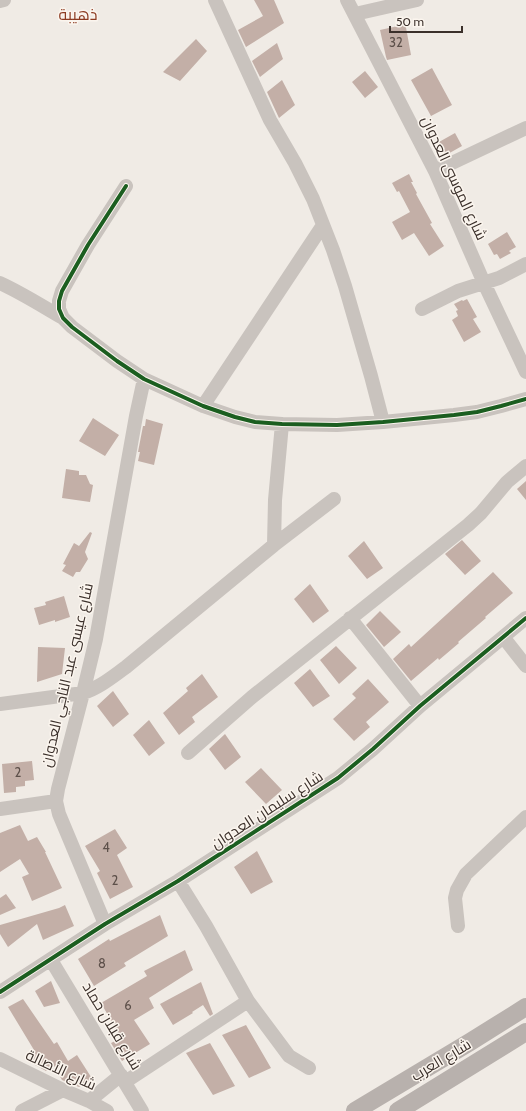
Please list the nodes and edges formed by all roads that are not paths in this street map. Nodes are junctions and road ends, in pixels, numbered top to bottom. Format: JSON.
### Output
{"nodes":[{"id":1,"x":4,"y":0,"type":"edge"},
{"id":2,"x":215,"y":0,"type":"edge"},
{"id":3,"x":347,"y":0,"type":"edge"},
{"id":4,"x":417,"y":0,"type":"edge"},
{"id":5,"x":0,"y":1,"type":"edge"},
{"id":6,"x":355,"y":14,"type":"junction"},
{"id":7,"x":526,"y":128,"type":"edge"},
{"id":8,"x":435,"y":171,"type":"junction"},
{"id":9,"x":126,"y":186,"type":"dead end"},
{"id":10,"x":322,"y":225,"type":"junction"},
{"id":11,"x":526,"y":264,"type":"edge"},
{"id":12,"x":0,"y":283,"type":"edge"},
{"id":13,"x":484,"y":283,"type":"junction"},
{"id":14,"x":422,"y":309,"type":"dead end"},
{"id":15,"x":63,"y":318,"type":"junction"},
{"id":16,"x":526,"y":372,"type":"edge"},
{"id":17,"x":144,"y":379,"type":"junction"},
{"id":18,"x":526,"y":399,"type":"edge"},
{"id":19,"x":203,"y":406,"type":"junction"},
{"id":20,"x":383,"y":422,"type":"junction"},
{"id":21,"x":282,"y":424,"type":"junction"},
{"id":22,"x":526,"y":466,"type":"edge"},
{"id":23,"x":334,"y":499,"type":"dead end"},
{"id":24,"x":274,"y":545,"type":"junction"},
{"id":25,"x":350,"y":618,"type":"junction"},
{"id":26,"x":526,"y":618,"type":"edge"},
{"id":27,"x":504,"y":638,"type":"junction"},
{"id":28,"x":526,"y":666,"type":"edge"},
{"id":29,"x":83,"y":693,"type":"junction"},
{"id":30,"x":0,"y":704,"type":"edge"},
{"id":31,"x":420,"y":706,"type":"junction"},
{"id":32,"x":188,"y":753,"type":"dead end"},
{"id":33,"x":56,"y":801,"type":"junction"},
{"id":34,"x":0,"y":809,"type":"edge"},
{"id":35,"x":526,"y":817,"type":"edge"},
{"id":36,"x":178,"y":881,"type":"junction"},
{"id":37,"x":106,"y":924,"type":"junction"},
{"id":38,"x":458,"y":926,"type":"dead end"},
{"id":39,"x":52,"y":960,"type":"junction"},
{"id":40,"x":0,"y":992,"type":"edge"},
{"id":41,"x":248,"y":1001,"type":"junction"},
{"id":42,"x":526,"y":1007,"type":"edge"},
{"id":43,"x":526,"y":1032,"type":"edge"},
{"id":44,"x":0,"y":1060,"type":"edge"},
{"id":45,"x":309,"y":1068,"type":"dead end"},
{"id":46,"x":123,"y":1078,"type":"junction"},
{"id":47,"x":64,"y":1090,"type":"junction"},
{"id":48,"x":89,"y":1101,"type":"junction"},
{"id":49,"x":22,"y":1111,"type":"edge"},
{"id":50,"x":107,"y":1111,"type":"edge"},
{"id":51,"x":142,"y":1111,"type":"edge"},
{"id":52,"x":355,"y":1111,"type":"edge"},
{"id":53,"x":398,"y":1111,"type":"edge"}],
"edges":[{"from":1,"to":5,"type":"street"},
{"from":2,"to":10,"type":"street"},
{"from":3,"to":6,"type":"street","name":"شارع الموسى العدوان"},
{"from":4,"to":6,"type":"street"},
{"from":6,"to":8,"type":"street","name":"شارع الموسى العدوان"},
{"from":7,"to":8,"type":"street"},
{"from":8,"to":13,"type":"street","name":"شارع الموسى العدوان"},
{"from":9,"to":15,"type":"street"},
{"from":10,"to":19,"type":"street"},
{"from":10,"to":20,"type":"street"},
{"from":11,"to":13,"type":"street"},
{"from":12,"to":15,"type":"street"},
{"from":13,"to":14,"type":"street"},
{"from":13,"to":16,"type":"street","name":"شارع الموسى العدوان"},
{"from":15,"to":17,"type":"street"},
{"from":17,"to":19,"type":"street"},
{"from":17,"to":29,"type":"street","name":"شارع عيسى عبد الناجي العدوان"},
{"from":18,"to":20,"type":"street"},
{"from":19,"to":21,"type":"street"},
{"from":20,"to":21,"type":"street"},
{"from":21,"to":24,"type":"street"},
{"from":22,"to":25,"type":"street"},
{"from":23,"to":24,"type":"street"},
{"from":24,"to":29,"type":"street"},
{"from":25,"to":31,"type":"street"},
{"from":25,"to":32,"type":"street"},
{"from":26,"to":27,"type":"street","name":"شارع سليمان العدوان"},
{"from":27,"to":28,"type":"street"},
{"from":27,"to":31,"type":"street","name":"شارع سليمان العدوان"},
{"from":29,"to":30,"type":"street"},
{"from":29,"to":33,"type":"street","name":"شارع عيسى عبد الناجي العدوان"},
{"from":31,"to":36,"type":"street","name":"شارع سليمان العدوان"},
{"from":33,"to":34,"type":"street"},
{"from":33,"to":37,"type":"street","name":"شارع عيسى عبد الناجي العدوان"},
{"from":35,"to":38,"type":"street"},
{"from":36,"to":37,"type":"street","name":"شارع سليمان العدوان"},
{"from":36,"to":41,"type":"street"},
{"from":37,"to":39,"type":"street","name":"شارع سليمان العدوان"},
{"from":39,"to":40,"type":"street","name":"شارع سليمان العدوان"},
{"from":39,"to":46,"type":"street","name":"شارع قبلان حماد"},
{"from":41,"to":45,"type":"street"},
{"from":41,"to":46,"type":"street"},
{"from":42,"to":52,"type":"main road","name":"شارع العرب"},
{"from":43,"to":53,"type":"main road","name":"شارع العرب"},
{"from":44,"to":47,"type":"street","name":"شارع الأصالة"},
{"from":46,"to":48,"type":"street"},
{"from":46,"to":51,"type":"street","name":"شارع قبلان حماد"},
{"from":47,"to":48,"type":"street","name":"شارع الأصالة"},
{"from":47,"to":49,"type":"street"},
{"from":48,"to":50,"type":"street","name":"شارع الأصالة"}]}
